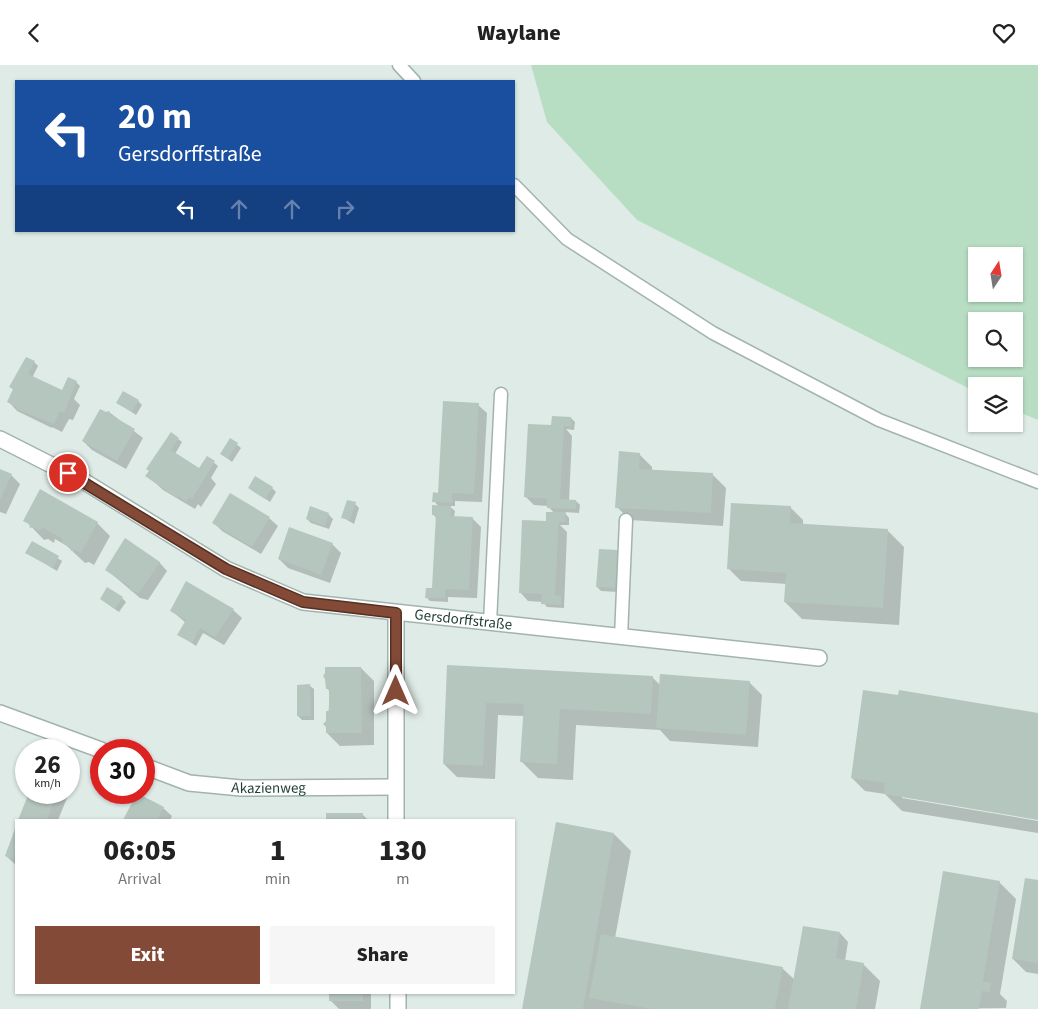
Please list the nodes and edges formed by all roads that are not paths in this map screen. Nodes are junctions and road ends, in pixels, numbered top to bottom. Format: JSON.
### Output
{"nodes":[{"id":1,"x":399,"y":65,"type":"edge"},
{"id":2,"x":413,"y":80,"type":"edge"},
{"id":3,"x":515,"y":186,"type":"edge"},
{"id":4,"x":501,"y":394,"type":"dead end"},
{"id":5,"x":0,"y":439,"type":"edge"},
{"id":6,"x":1038,"y":482,"type":"edge"},
{"id":7,"x":626,"y":520,"type":"dead end"},
{"id":8,"x":396,"y":613,"type":"junction"},
{"id":9,"x":490,"y":623,"type":"junction"},
{"id":10,"x":621,"y":637,"type":"junction"},
{"id":11,"x":819,"y":658,"type":"dead end"},
{"id":12,"x":0,"y":713,"type":"edge"},
{"id":13,"x":90,"y":746,"type":"edge"},
{"id":14,"x":155,"y":770,"type":"edge"},
{"id":15,"x":395,"y":787,"type":"junction"},
{"id":16,"x":396,"y":819,"type":"edge"},
{"id":17,"x":398,"y":994,"type":"edge"},
{"id":18,"x":398,"y":1009,"type":"edge"}],
"edges":[{"from":1,"to":2,"type":"lane"},
{"from":3,"to":6,"type":"lane"},
{"from":4,"to":9,"type":"lane"},
{"from":5,"to":8,"type":"street","name":"Gersdorffstraße"},
{"from":7,"to":10,"type":"lane"},
{"from":8,"to":9,"type":"street","name":"Gersdorffstraße"},
{"from":8,"to":15,"type":"street"},
{"from":9,"to":10,"type":"street","name":"Gersdorffstraße"},
{"from":10,"to":11,"type":"street","name":"Gersdorffstraße"},
{"from":12,"to":13,"type":"street"},
{"from":14,"to":15,"type":"street","name":"Akazienweg"},
{"from":15,"to":16,"type":"street"},
{"from":17,"to":18,"type":"street"}]}
